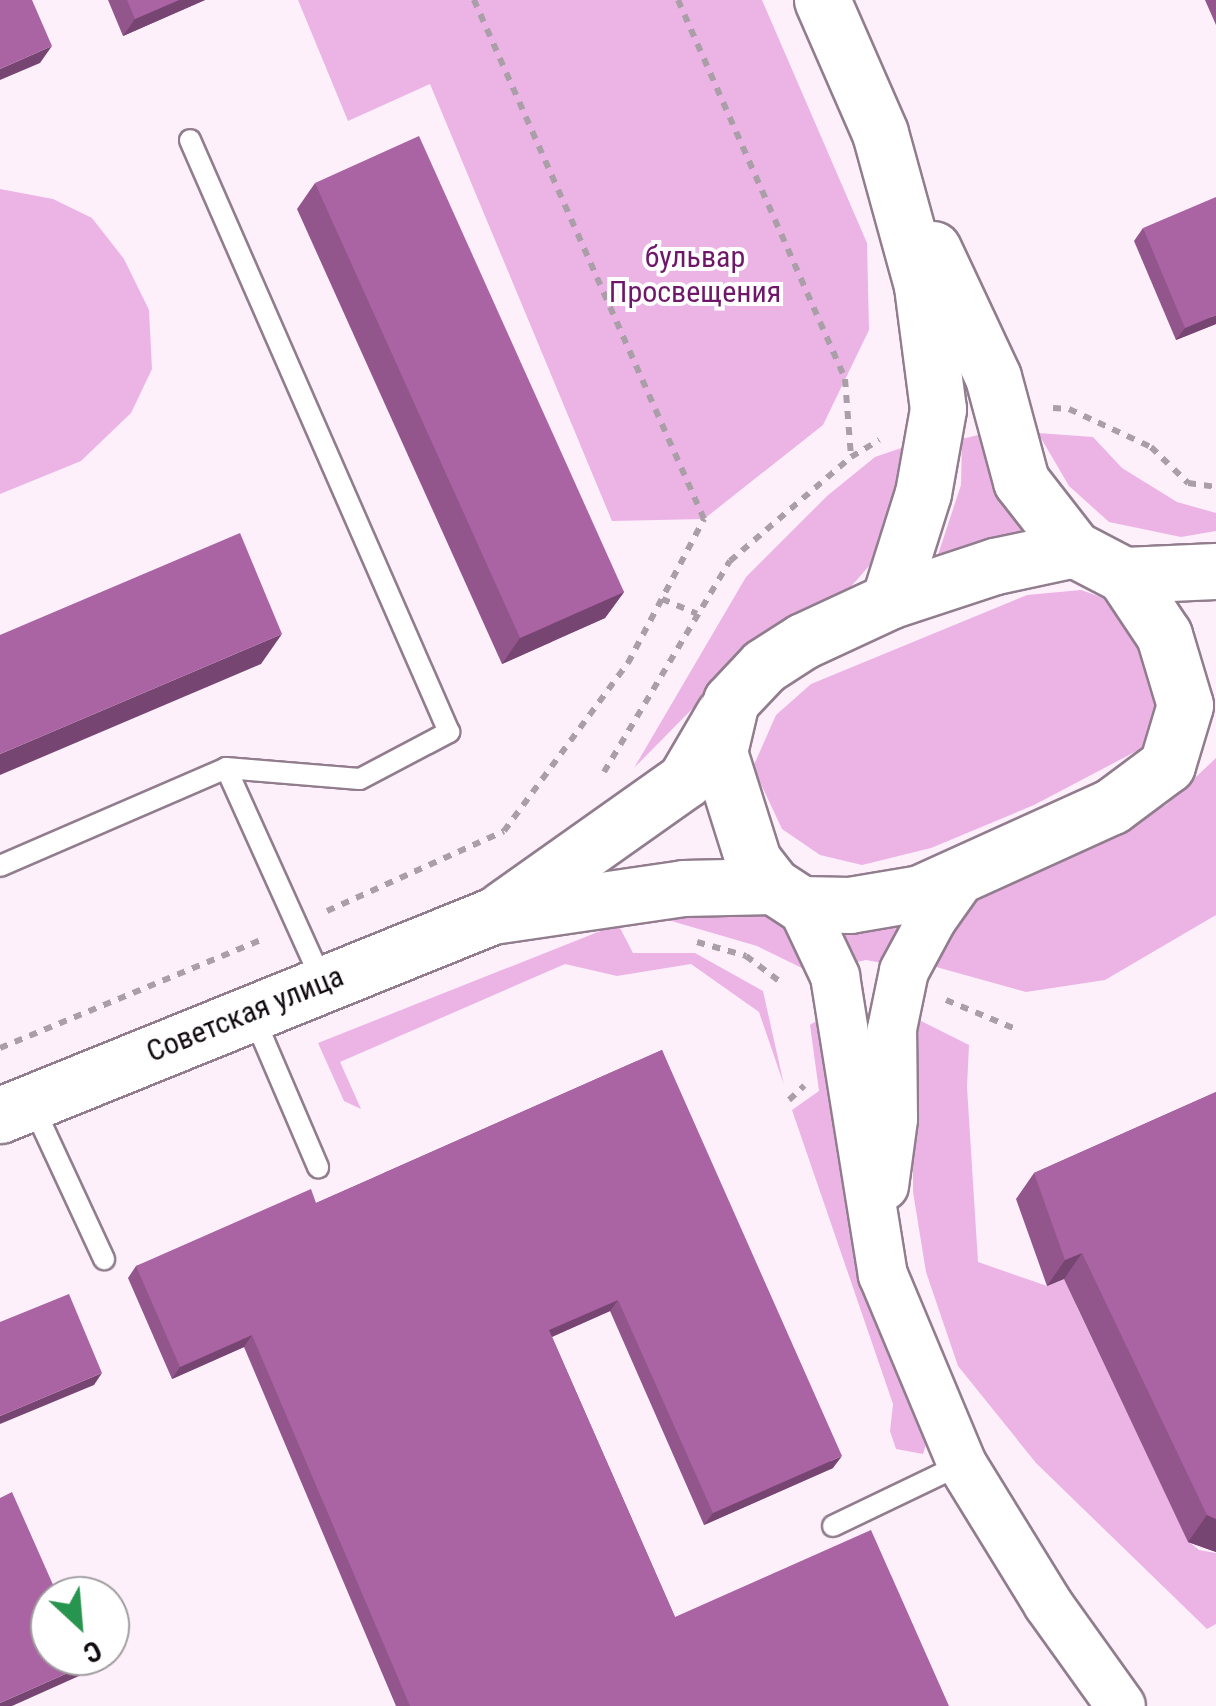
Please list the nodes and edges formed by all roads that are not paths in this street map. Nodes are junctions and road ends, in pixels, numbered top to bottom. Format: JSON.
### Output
{"nodes":[{"id":1,"x":822,"y":0,"type":"edge"},
{"id":2,"x":880,"y":132,"type":"junction"},
{"id":3,"x":190,"y":140,"type":"dead end"},
{"id":4,"x":1074,"y":550,"type":"junction"},
{"id":5,"x":1216,"y":571,"type":"edge"},
{"id":6,"x":1124,"y":574,"type":"junction"},
{"id":7,"x":888,"y":601,"type":"junction"},
{"id":8,"x":731,"y":701,"type":"junction"},
{"id":9,"x":1216,"y":716,"type":"edge"},
{"id":10,"x":1167,"y":765,"type":"junction"},
{"id":11,"x":226,"y":768,"type":"junction"},
{"id":12,"x":0,"y":866,"type":"edge"},
{"id":13,"x":966,"y":871,"type":"junction"},
{"id":14,"x":787,"y":895,"type":"junction"},
{"id":15,"x":492,"y":916,"type":"junction"},
{"id":16,"x":322,"y":982,"type":"junction"},
{"id":17,"x":252,"y":1011,"type":"junction"},
{"id":18,"x":16,"y":1108,"type":"edge"},
{"id":19,"x":318,"y":1167,"type":"dead end"},
{"id":20,"x":104,"y":1259,"type":"dead end"},
{"id":21,"x":884,"y":1275,"type":"junction"},
{"id":22,"x":962,"y":1464,"type":"junction"},
{"id":23,"x":833,"y":1526,"type":"dead end"},
{"id":24,"x":1121,"y":1706,"type":"edge"}],
"edges":[{"from":1,"to":2,"type":"main road"},
{"from":2,"to":4,"type":"main road"},
{"from":2,"to":7,"type":"main road"},
{"from":3,"to":11,"type":"lane"},
{"from":4,"to":6,"type":"main road"},
{"from":4,"to":7,"type":"main road"},
{"from":5,"to":6,"type":"main road"},
{"from":6,"to":10,"type":"main road"},
{"from":7,"to":8,"type":"main road"},
{"from":8,"to":14,"type":"main road"},
{"from":8,"to":15,"type":"main road"},
{"from":9,"to":10,"type":"main road"},
{"from":10,"to":13,"type":"main road"},
{"from":11,"to":12,"type":"lane"},
{"from":11,"to":16,"type":"lane"},
{"from":13,"to":14,"type":"main road"},
{"from":13,"to":21,"type":"street"},
{"from":14,"to":15,"type":"main road"},
{"from":14,"to":21,"type":"street"},
{"from":15,"to":16,"type":"main road","name":"Советская улица"},
{"from":16,"to":17,"type":"main road","name":"Советская улица"},
{"from":17,"to":18,"type":"main road","name":"Советская улица"},
{"from":17,"to":19,"type":"lane"},
{"from":18,"to":20,"type":"lane"},
{"from":21,"to":22,"type":"street"},
{"from":22,"to":23,"type":"lane"},
{"from":22,"to":24,"type":"street"}]}
